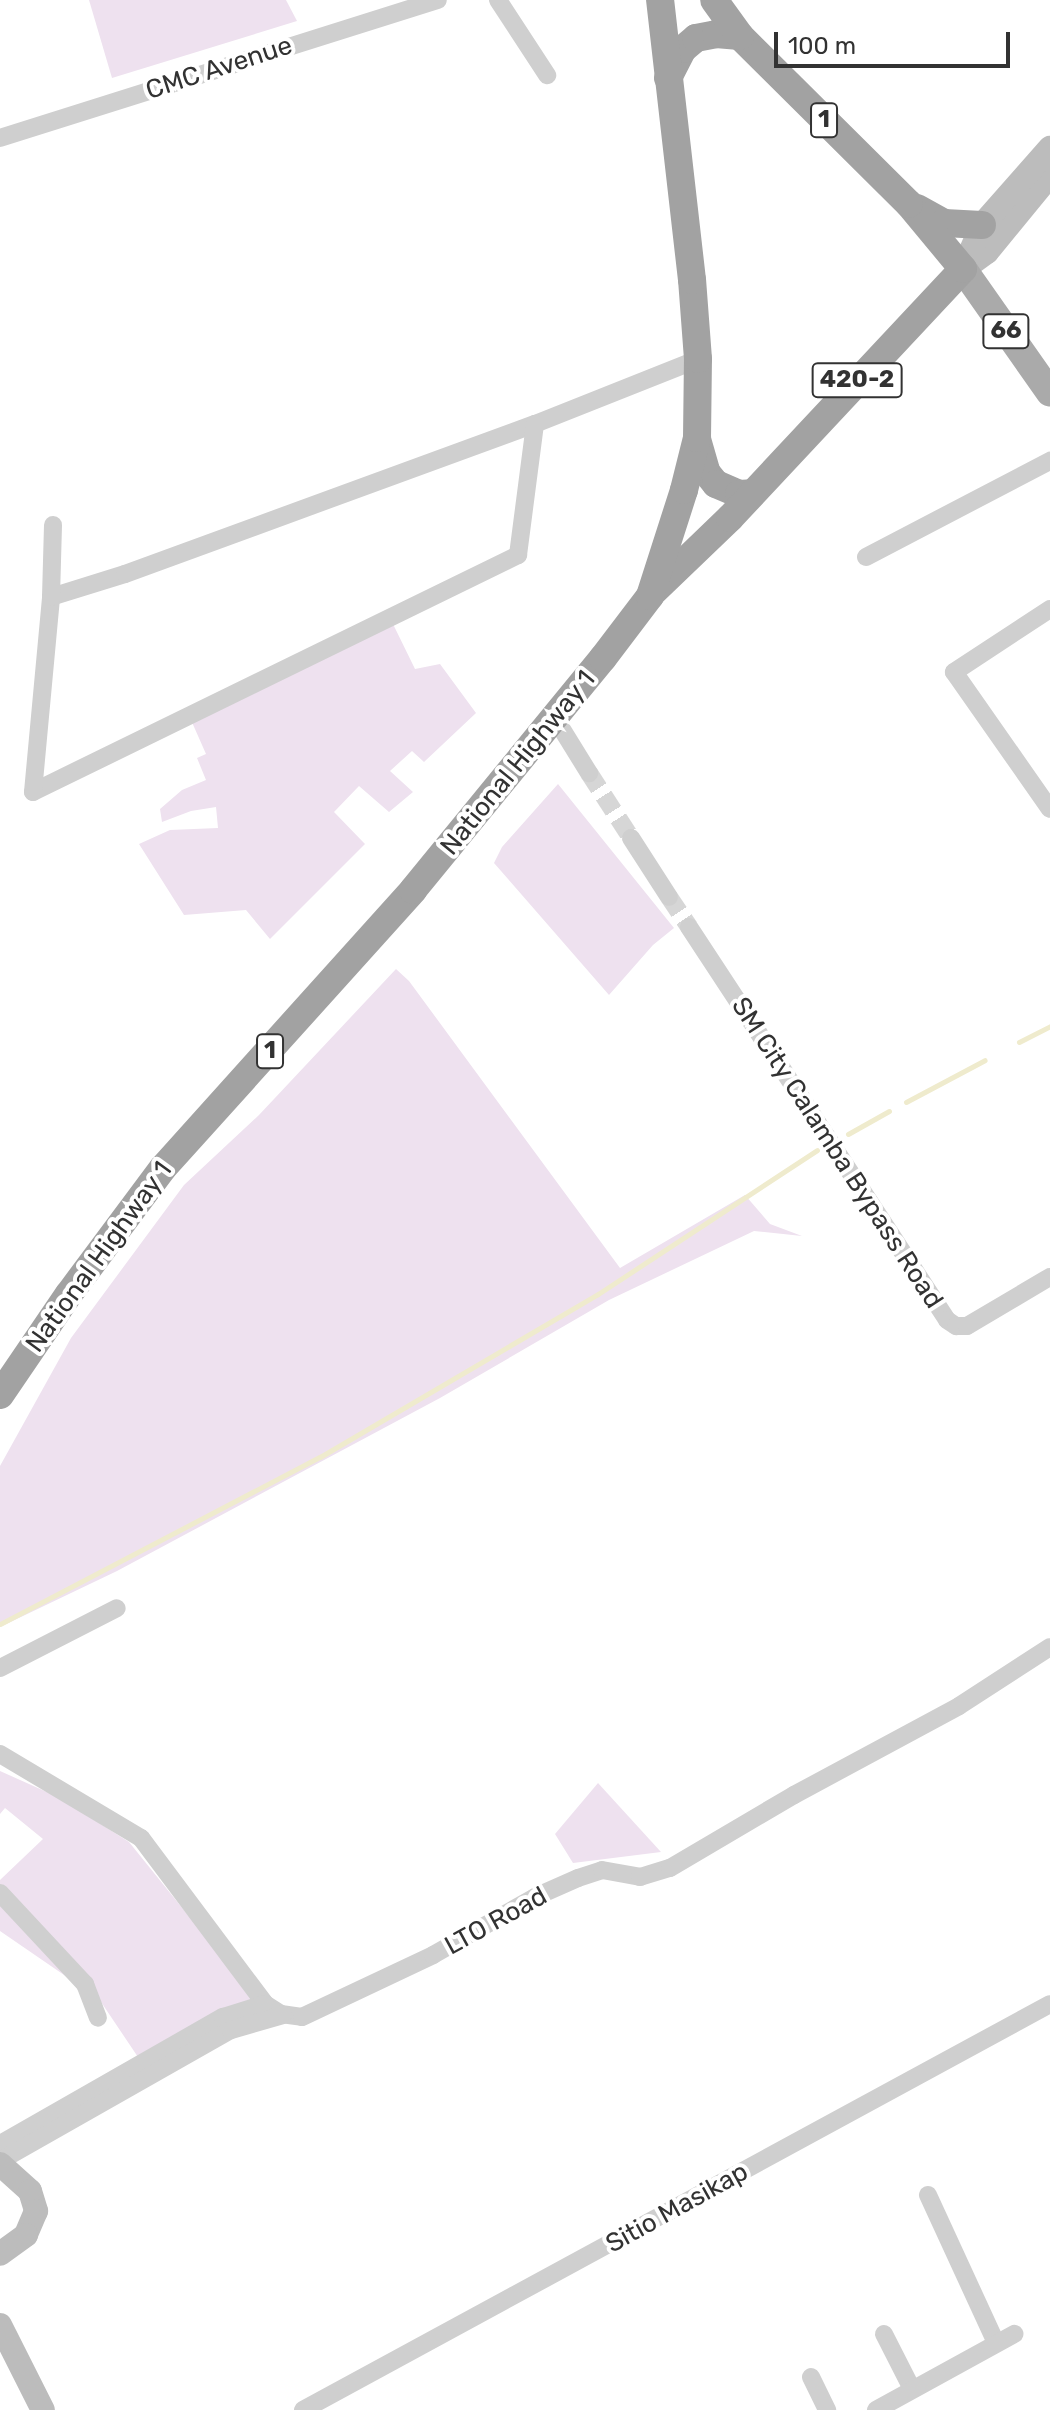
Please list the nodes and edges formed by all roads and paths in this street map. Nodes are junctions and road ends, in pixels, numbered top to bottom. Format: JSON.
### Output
{"nodes":[{"id":1,"x":438,"y":0,"type":"edge"},
{"id":2,"x":498,"y":0,"type":"edge"},
{"id":3,"x":660,"y":0,"type":"edge"},
{"id":4,"x":714,"y":0,"type":"edge"},
{"id":5,"x":740,"y":36,"type":"junction"},
{"id":6,"x":547,"y":75,"type":"dead end"},
{"id":7,"x":668,"y":78,"type":"junction"},
{"id":8,"x":0,"y":138,"type":"edge"},
{"id":9,"x":1050,"y":148,"type":"edge"},
{"id":10,"x":1050,"y":175,"type":"edge"},
{"id":11,"x":909,"y":204,"type":"junction"},
{"id":12,"x":982,"y":225,"type":"junction"},
{"id":13,"x":963,"y":269,"type":"junction"},
{"id":14,"x":698,"y":359,"type":"junction"},
{"id":15,"x":1050,"y":393,"type":"edge"},
{"id":16,"x":535,"y":424,"type":"junction"},
{"id":17,"x":697,"y":438,"type":"junction"},
{"id":18,"x":1050,"y":461,"type":"edge"},
{"id":19,"x":684,"y":490,"type":"junction"},
{"id":20,"x":752,"y":493,"type":"junction"},
{"id":21,"x":730,"y":518,"type":"junction"},
{"id":22,"x":53,"y":525,"type":"dead end"},
{"id":23,"x":866,"y":557,"type":"dead end"},
{"id":24,"x":650,"y":596,"type":"junction"},
{"id":25,"x":51,"y":597,"type":"junction"},
{"id":26,"x":1048,"y":613,"type":"edge"},
{"id":27,"x":555,"y":718,"type":"junction"},
{"id":28,"x":589,"y":773,"type":"tunnel mouth"},
{"id":29,"x":1050,"y":809,"type":"edge"},
{"id":30,"x":631,"y":838,"type":"tunnel mouth"},
{"id":31,"x":669,"y":897,"type":"tunnel mouth"},
{"id":32,"x":689,"y":927,"type":"tunnel mouth"},
{"id":33,"x":1050,"y":1277,"type":"edge"},
{"id":34,"x":0,"y":1395,"type":"edge"},
{"id":35,"x":117,"y":1608,"type":"dead end"},
{"id":36,"x":1050,"y":1647,"type":"edge"},
{"id":37,"x":0,"y":1668,"type":"edge"},
{"id":38,"x":0,"y":1754,"type":"edge"},
{"id":39,"x":0,"y":1893,"type":"edge"},
{"id":40,"x":265,"y":2004,"type":"junction"},
{"id":41,"x":1050,"y":2004,"type":"edge"},
{"id":42,"x":283,"y":2015,"type":"junction"},
{"id":43,"x":98,"y":2018,"type":"dead end"},
{"id":44,"x":0,"y":2144,"type":"edge"},
{"id":45,"x":0,"y":2163,"type":"edge"},
{"id":46,"x":928,"y":2195,"type":"dead end"},
{"id":47,"x":0,"y":2254,"type":"edge"},
{"id":48,"x":0,"y":2325,"type":"edge"},
{"id":49,"x":884,"y":2334,"type":"dead end"},
{"id":50,"x":1014,"y":2334,"type":"dead end"},
{"id":51,"x":996,"y":2343,"type":"junction"},
{"id":52,"x":811,"y":2377,"type":"dead end"},
{"id":53,"x":912,"y":2389,"type":"junction"},
{"id":54,"x":43,"y":2410,"type":"edge"},
{"id":55,"x":303,"y":2410,"type":"edge"},
{"id":56,"x":827,"y":2410,"type":"edge"},
{"id":57,"x":876,"y":2410,"type":"edge"}],
"edges":[{"from":1,"to":8,"type":"street","name":"CMC Avenue"},
{"from":2,"to":6,"type":"street"},
{"from":3,"to":7,"type":"highway","name":"National Highway 1","number":"1"},
{"from":4,"to":5,"type":"highway","number":"1"},
{"from":5,"to":7,"type":"highway"},
{"from":5,"to":11,"type":"highway","number":"1"},
{"from":7,"to":14,"type":"highway","name":"National Highway 1","number":"1"},
{"from":9,"to":12,"type":"main road","number":"420-2"},
{"from":10,"to":13,"type":"main road","number":"420-2"},
{"from":11,"to":12,"type":"highway"},
{"from":11,"to":13,"type":"highway","number":"1"},
{"from":12,"to":13,"type":"main road","number":"420-2"},
{"from":13,"to":15,"type":"main road","number":"66"},
{"from":13,"to":20,"type":"highway","number":"420-2"},
{"from":14,"to":16,"type":"street"},
{"from":14,"to":17,"type":"highway","name":"National Highway 1","number":"1"},
{"from":16,"to":25,"type":"street"},
{"from":16,"to":25,"type":"street"},
{"from":17,"to":19,"type":"highway","name":"National Highway 1","number":"1"},
{"from":17,"to":20,"type":"highway","number":"1"},
{"from":18,"to":23,"type":"street"},
{"from":19,"to":21,"type":"highway"},
{"from":19,"to":24,"type":"highway","name":"National Highway 1","number":"1"},
{"from":20,"to":21,"type":"highway","number":"420-2"},
{"from":21,"to":24,"type":"highway","number":"420-2"},
{"from":22,"to":25,"type":"street"},
{"from":24,"to":27,"type":"highway","name":"National Highway 1","number":"1"},
{"from":26,"to":29,"type":"street"},
{"from":27,"to":28,"type":"street"},
{"from":27,"to":34,"type":"highway","name":"National Highway 1","number":"1"},
{"from":30,"to":31,"type":"street"},
{"from":32,"to":33,"type":"street","name":"SM City Calamba Bypass Road"},
{"from":35,"to":37,"type":"street"},
{"from":36,"to":42,"type":"street","name":"LTO Road"},
{"from":38,"to":40,"type":"street"},
{"from":39,"to":43,"type":"street"},
{"from":40,"to":42,"type":"street"},
{"from":40,"to":44,"type":"street"},
{"from":41,"to":55,"type":"street","name":"Sitio Masikap"},
{"from":42,"to":45,"type":"street","name":"LTO Road"},
{"from":45,"to":47,"type":"main road"},
{"from":46,"to":51,"type":"street"},
{"from":48,"to":54,"type":"main road"},
{"from":49,"to":53,"type":"street"},
{"from":50,"to":51,"type":"street"},
{"from":51,"to":53,"type":"street"},
{"from":52,"to":56,"type":"street"},
{"from":53,"to":57,"type":"street"}]}
